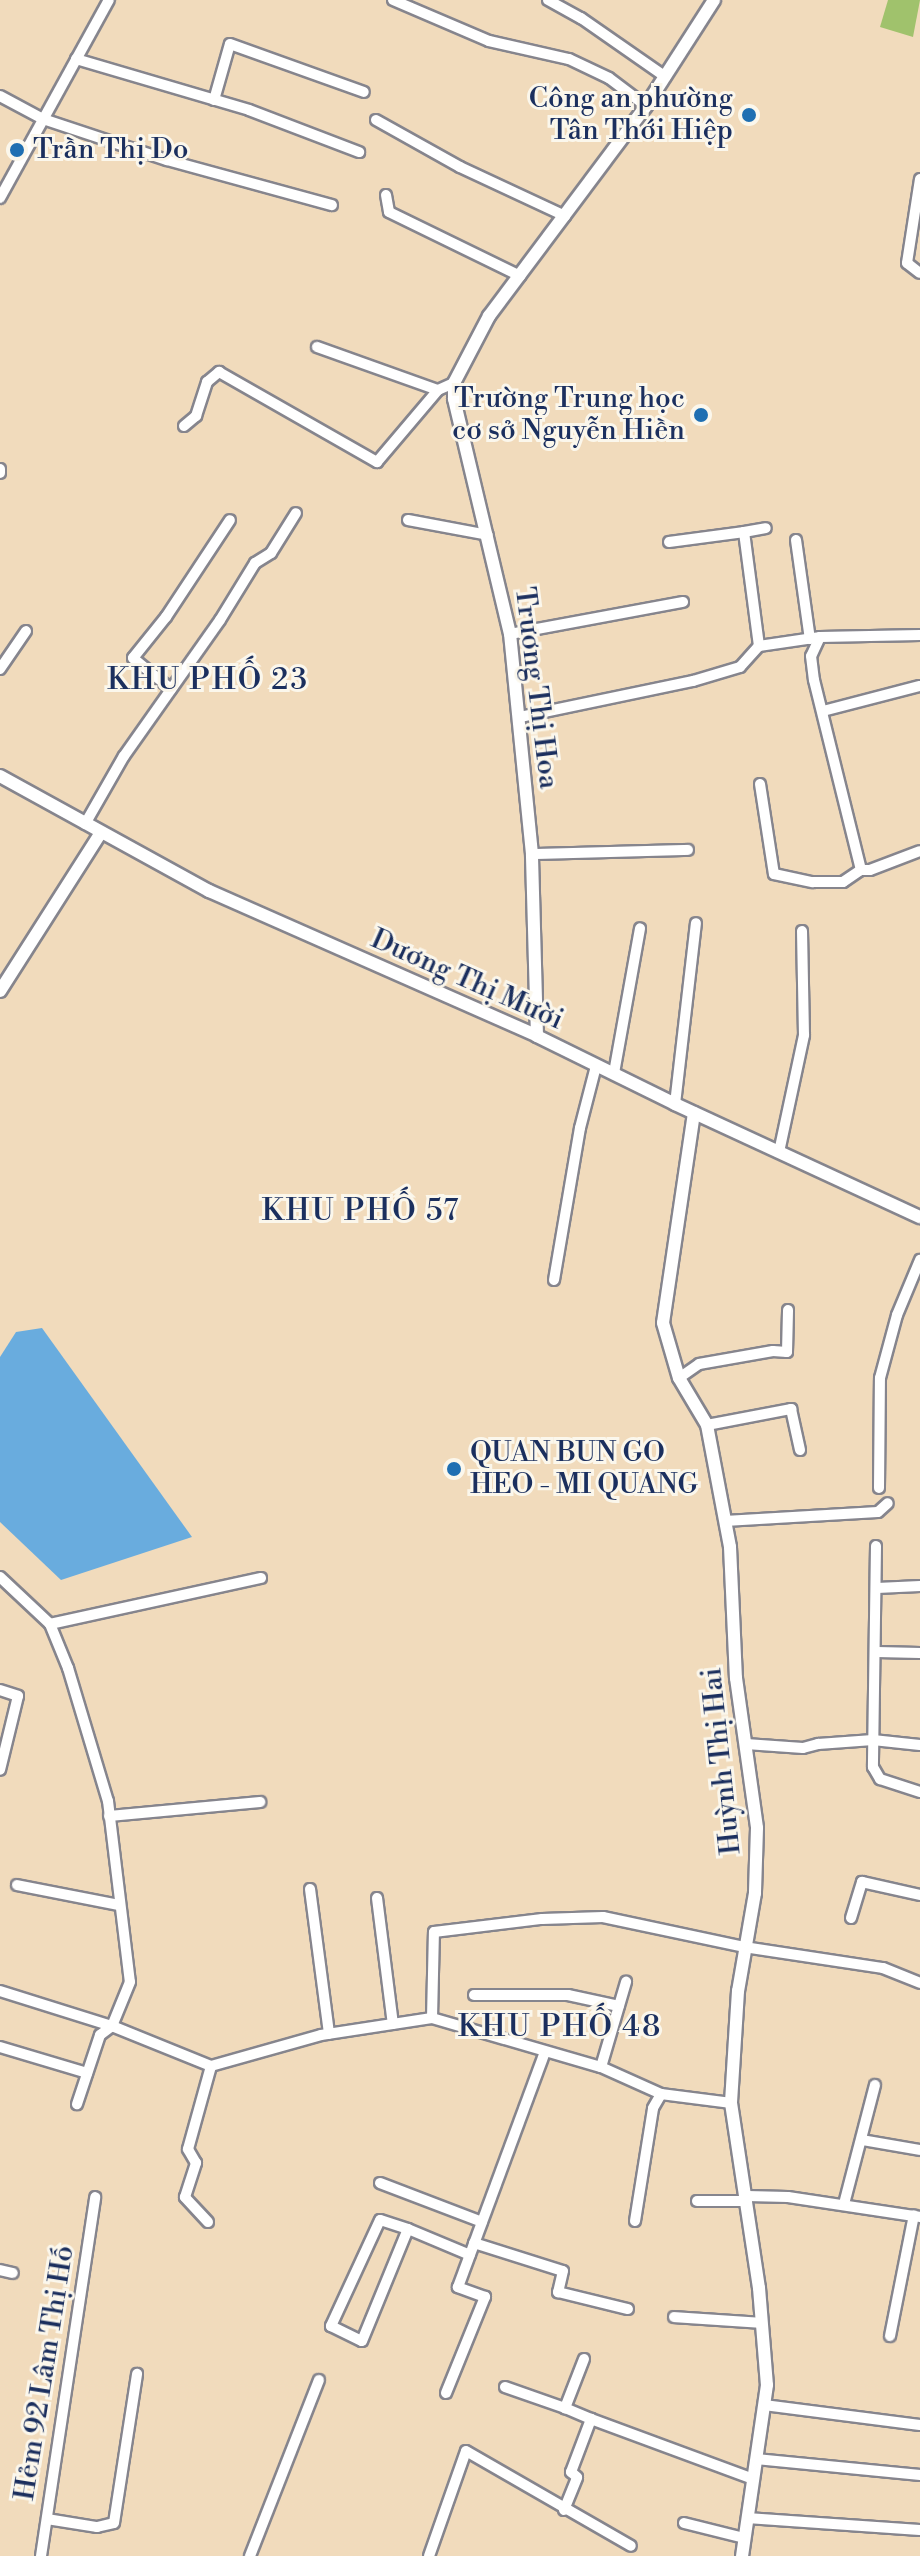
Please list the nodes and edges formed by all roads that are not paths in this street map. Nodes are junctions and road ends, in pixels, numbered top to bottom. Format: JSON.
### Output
{"nodes":[{"id":1,"x":109,"y":0,"type":"edge"},
{"id":2,"x":393,"y":0,"type":"edge"},
{"id":3,"x":548,"y":0,"type":"edge"},
{"id":4,"x":714,"y":0,"type":"edge"},
{"id":5,"x":76,"y":59,"type":"junction"},
{"id":6,"x":666,"y":77,"type":"junction"},
{"id":7,"x":364,"y":92,"type":"dead end"},
{"id":8,"x":0,"y":96,"type":"edge"},
{"id":9,"x":214,"y":100,"type":"junction"},
{"id":10,"x":646,"y":106,"type":"junction"},
{"id":11,"x":43,"y":119,"type":"junction"},
{"id":12,"x":376,"y":120,"type":"dead end"},
{"id":13,"x":359,"y":152,"type":"dead end"},
{"id":14,"x":920,"y":179,"type":"edge"},
{"id":15,"x":386,"y":195,"type":"dead end"},
{"id":16,"x":0,"y":198,"type":"edge"},
{"id":17,"x":332,"y":205,"type":"dead end"},
{"id":18,"x":565,"y":216,"type":"junction"},
{"id":19,"x":920,"y":273,"type":"edge"},
{"id":20,"x":520,"y":276,"type":"junction"},
{"id":21,"x":317,"y":347,"type":"dead end"},
{"id":22,"x":454,"y":383,"type":"junction"},
{"id":23,"x":438,"y":390,"type":"junction"},
{"id":24,"x":184,"y":426,"type":"dead end"},
{"id":25,"x":296,"y":513,"type":"dead end"},
{"id":26,"x":230,"y":520,"type":"dead end"},
{"id":27,"x":408,"y":520,"type":"dead end"},
{"id":28,"x":766,"y":528,"type":"dead end"},
{"id":29,"x":744,"y":532,"type":"junction"},
{"id":30,"x":488,"y":535,"type":"junction"},
{"id":31,"x":796,"y":540,"type":"dead end"},
{"id":32,"x":669,"y":542,"type":"dead end"},
{"id":33,"x":683,"y":602,"type":"dead end"},
{"id":34,"x":26,"y":631,"type":"dead end"},
{"id":35,"x":510,"y":634,"type":"junction"},
{"id":36,"x":920,"y":635,"type":"edge"},
{"id":37,"x":815,"y":638,"type":"junction"},
{"id":38,"x":759,"y":646,"type":"junction"},
{"id":39,"x":0,"y":669,"type":"edge"},
{"id":40,"x":920,"y":686,"type":"edge"},
{"id":41,"x":171,"y":689,"type":"junction"},
{"id":42,"x":823,"y":711,"type":"junction"},
{"id":43,"x":520,"y":717,"type":"junction"},
{"id":44,"x":0,"y":776,"type":"edge"},
{"id":45,"x":760,"y":784,"type":"dead end"},
{"id":46,"x":85,"y":824,"type":"junction"},
{"id":47,"x":100,"y":834,"type":"junction"},
{"id":48,"x":688,"y":850,"type":"dead end"},
{"id":49,"x":920,"y":851,"type":"edge"},
{"id":50,"x":532,"y":854,"type":"junction"},
{"id":51,"x":861,"y":870,"type":"junction"},
{"id":52,"x":696,"y":923,"type":"dead end"},
{"id":53,"x":640,"y":928,"type":"dead end"},
{"id":54,"x":802,"y":931,"type":"dead end"},
{"id":55,"x":0,"y":991,"type":"edge"},
{"id":56,"x":537,"y":1036,"type":"junction"},
{"id":57,"x":596,"y":1066,"type":"junction"},
{"id":58,"x":614,"y":1073,"type":"junction"},
{"id":59,"x":675,"y":1104,"type":"junction"},
{"id":60,"x":694,"y":1113,"type":"junction"},
{"id":61,"x":779,"y":1152,"type":"junction"},
{"id":62,"x":920,"y":1217,"type":"edge"},
{"id":63,"x":920,"y":1260,"type":"edge"},
{"id":64,"x":554,"y":1280,"type":"dead end"},
{"id":65,"x":788,"y":1310,"type":"dead end"},
{"id":66,"x":679,"y":1378,"type":"junction"},
{"id":67,"x":707,"y":1425,"type":"junction"},
{"id":68,"x":800,"y":1450,"type":"dead end"},
{"id":69,"x":879,"y":1488,"type":"dead end"},
{"id":70,"x":888,"y":1503,"type":"dead end"},
{"id":71,"x":725,"y":1521,"type":"junction"},
{"id":72,"x":876,"y":1546,"type":"dead end"},
{"id":73,"x":0,"y":1577,"type":"edge"},
{"id":74,"x":261,"y":1578,"type":"dead end"},
{"id":75,"x":920,"y":1586,"type":"edge"},
{"id":76,"x":877,"y":1588,"type":"junction"},
{"id":77,"x":50,"y":1624,"type":"junction"},
{"id":78,"x":877,"y":1652,"type":"junction"},
{"id":79,"x":920,"y":1653,"type":"edge"},
{"id":80,"x":0,"y":1690,"type":"edge"},
{"id":81,"x":873,"y":1740,"type":"junction"},
{"id":82,"x":746,"y":1744,"type":"junction"},
{"id":83,"x":920,"y":1745,"type":"edge"},
{"id":84,"x":0,"y":1770,"type":"edge"},
{"id":85,"x":920,"y":1792,"type":"edge"},
{"id":86,"x":260,"y":1802,"type":"dead end"},
{"id":87,"x":109,"y":1816,"type":"junction"},
{"id":88,"x":17,"y":1885,"type":"dead end"},
{"id":89,"x":310,"y":1889,"type":"dead end"},
{"id":90,"x":920,"y":1895,"type":"edge"},
{"id":91,"x":377,"y":1898,"type":"dead end"},
{"id":92,"x":119,"y":1905,"type":"junction"},
{"id":93,"x":851,"y":1918,"type":"dead end"},
{"id":94,"x":744,"y":1947,"type":"junction"},
{"id":95,"x":626,"y":1982,"type":"dead end"},
{"id":96,"x":920,"y":1983,"type":"edge"},
{"id":97,"x":0,"y":1991,"type":"edge"},
{"id":98,"x":474,"y":1995,"type":"dead end"},
{"id":99,"x":619,"y":2006,"type":"junction"},
{"id":100,"x":432,"y":2018,"type":"junction"},
{"id":101,"x":393,"y":2024,"type":"junction"},
{"id":102,"x":112,"y":2026,"type":"junction"},
{"id":103,"x":329,"y":2034,"type":"junction"},
{"id":104,"x":0,"y":2047,"type":"edge"},
{"id":105,"x":545,"y":2052,"type":"junction"},
{"id":106,"x":211,"y":2066,"type":"junction"},
{"id":107,"x":601,"y":2067,"type":"junction"},
{"id":108,"x":87,"y":2073,"type":"junction"},
{"id":109,"x":875,"y":2085,"type":"dead end"},
{"id":110,"x":661,"y":2094,"type":"junction"},
{"id":111,"x":731,"y":2103,"type":"junction"},
{"id":112,"x":77,"y":2104,"type":"dead end"},
{"id":113,"x":862,"y":2140,"type":"junction"},
{"id":114,"x":920,"y":2150,"type":"edge"},
{"id":115,"x":380,"y":2183,"type":"dead end"},
{"id":116,"x":95,"y":2197,"type":"dead end"},
{"id":117,"x":747,"y":2199,"type":"junction"},
{"id":118,"x":697,"y":2201,"type":"dead end"},
{"id":119,"x":844,"y":2204,"type":"junction"},
{"id":120,"x":917,"y":2216,"type":"edge"},
{"id":121,"x":635,"y":2221,"type":"dead end"},
{"id":122,"x":208,"y":2222,"type":"dead end"},
{"id":123,"x":482,"y":2222,"type":"junction"},
{"id":124,"x":408,"y":2229,"type":"junction"},
{"id":125,"x":474,"y":2243,"type":"junction"},
{"id":126,"x":470,"y":2255,"type":"junction"},
{"id":127,"x":0,"y":2270,"type":"edge"},
{"id":128,"x":13,"y":2273,"type":"dead end"},
{"id":129,"x":628,"y":2309,"type":"dead end"},
{"id":130,"x":674,"y":2317,"type":"dead end"},
{"id":131,"x":762,"y":2323,"type":"junction"},
{"id":132,"x":890,"y":2336,"type":"dead end"},
{"id":133,"x":584,"y":2359,"type":"dead end"},
{"id":134,"x":137,"y":2374,"type":"dead end"},
{"id":135,"x":319,"y":2380,"type":"dead end"},
{"id":136,"x":505,"y":2387,"type":"dead end"},
{"id":137,"x":446,"y":2393,"type":"dead end"},
{"id":138,"x":764,"y":2405,"type":"junction"},
{"id":139,"x":565,"y":2408,"type":"junction"},
{"id":140,"x":591,"y":2419,"type":"junction"},
{"id":141,"x":920,"y":2425,"type":"edge"},
{"id":142,"x":756,"y":2459,"type":"junction"},
{"id":143,"x":920,"y":2475,"type":"edge"},
{"id":144,"x":753,"y":2479,"type":"junction"},
{"id":145,"x":564,"y":2510,"type":"junction"},
{"id":146,"x":747,"y":2518,"type":"junction"},
{"id":147,"x":47,"y":2519,"type":"junction"},
{"id":148,"x":684,"y":2523,"type":"dead end"},
{"id":149,"x":920,"y":2530,"type":"edge"},
{"id":150,"x":744,"y":2538,"type":"junction"},
{"id":151,"x":631,"y":2546,"type":"dead end"},
{"id":152,"x":41,"y":2556,"type":"edge"},
{"id":153,"x":250,"y":2556,"type":"edge"},
{"id":154,"x":429,"y":2556,"type":"edge"},
{"id":155,"x":742,"y":2556,"type":"edge"}],
"edges":[{"from":1,"to":5,"type":"street"},
{"from":2,"to":10,"type":"street"},
{"from":3,"to":6,"type":"street"},
{"from":4,"to":6,"type":"street"},
{"from":5,"to":9,"type":"street"},
{"from":5,"to":11,"type":"street"},
{"from":6,"to":10,"type":"street"},
{"from":7,"to":9,"type":"street"},
{"from":8,"to":11,"type":"street"},
{"from":9,"to":13,"type":"street"},
{"from":10,"to":18,"type":"street"},
{"from":11,"to":16,"type":"street"},
{"from":11,"to":17,"type":"street"},
{"from":12,"to":18,"type":"street"},
{"from":14,"to":19,"type":"street"},
{"from":15,"to":20,"type":"street"},
{"from":18,"to":20,"type":"street"},
{"from":20,"to":22,"type":"street"},
{"from":21,"to":23,"type":"street"},
{"from":22,"to":23,"type":"street"},
{"from":22,"to":30,"type":"street","name":"Trương Thị Hoa"},
{"from":23,"to":24,"type":"street"},
{"from":25,"to":41,"type":"street"},
{"from":26,"to":41,"type":"street"},
{"from":27,"to":30,"type":"street"},
{"from":28,"to":29,"type":"street"},
{"from":29,"to":32,"type":"street"},
{"from":29,"to":38,"type":"street"},
{"from":30,"to":35,"type":"street","name":"Trương Thị Hoa"},
{"from":31,"to":37,"type":"street"},
{"from":33,"to":35,"type":"street"},
{"from":34,"to":39,"type":"street"},
{"from":35,"to":43,"type":"street","name":"Trương Thị Hoa"},
{"from":36,"to":37,"type":"street"},
{"from":37,"to":38,"type":"street"},
{"from":37,"to":42,"type":"street"},
{"from":38,"to":43,"type":"street"},
{"from":40,"to":42,"type":"street"},
{"from":41,"to":46,"type":"street"},
{"from":42,"to":51,"type":"street"},
{"from":43,"to":50,"type":"street","name":"Trương Thị Hoa"},
{"from":44,"to":46,"type":"street","name":"Dương Thị Mười"},
{"from":45,"to":51,"type":"street"},
{"from":46,"to":47,"type":"street","name":"Dương Thị Mười"},
{"from":47,"to":55,"type":"street"},
{"from":47,"to":56,"type":"street","name":"Dương Thị Mười"},
{"from":48,"to":50,"type":"street"},
{"from":49,"to":51,"type":"street"},
{"from":50,"to":56,"type":"street","name":"Trương Thị Hoa"},
{"from":52,"to":59,"type":"street"},
{"from":53,"to":58,"type":"street"},
{"from":54,"to":61,"type":"street"},
{"from":56,"to":57,"type":"street","name":"Dương Thị Mười"},
{"from":57,"to":58,"type":"street","name":"Dương Thị Mười"},
{"from":57,"to":64,"type":"street"},
{"from":58,"to":59,"type":"street","name":"Dương Thị Mười"},
{"from":59,"to":60,"type":"street","name":"Dương Thị Mười"},
{"from":60,"to":61,"type":"street","name":"Dương Thị Mười"},
{"from":60,"to":66,"type":"street","name":"Huỳnh Thị Hai"},
{"from":61,"to":62,"type":"street","name":"Dương Thị Mười"},
{"from":63,"to":69,"type":"street"},
{"from":65,"to":66,"type":"street"},
{"from":66,"to":67,"type":"street","name":"Huỳnh Thị Hai"},
{"from":67,"to":68,"type":"street"},
{"from":67,"to":71,"type":"street","name":"Huỳnh Thị Hai"},
{"from":70,"to":71,"type":"street"},
{"from":71,"to":82,"type":"street","name":"Huỳnh Thị Hai"},
{"from":72,"to":76,"type":"street"},
{"from":73,"to":77,"type":"street"},
{"from":74,"to":77,"type":"street"},
{"from":75,"to":76,"type":"street"},
{"from":76,"to":78,"type":"street"},
{"from":77,"to":87,"type":"street"},
{"from":78,"to":79,"type":"street"},
{"from":78,"to":81,"type":"street"},
{"from":80,"to":84,"type":"street"},
{"from":81,"to":82,"type":"street"},
{"from":81,"to":83,"type":"street"},
{"from":81,"to":85,"type":"street"},
{"from":82,"to":94,"type":"street","name":"Huỳnh Thị Hai"},
{"from":86,"to":87,"type":"street"},
{"from":87,"to":92,"type":"street"},
{"from":88,"to":92,"type":"street"},
{"from":89,"to":103,"type":"street"},
{"from":90,"to":93,"type":"street"},
{"from":91,"to":101,"type":"street"},
{"from":92,"to":102,"type":"street"},
{"from":94,"to":96,"type":"street"},
{"from":94,"to":100,"type":"street"},
{"from":94,"to":111,"type":"street","name":"Huỳnh Thị Hai"},
{"from":95,"to":99,"type":"street"},
{"from":97,"to":102,"type":"street"},
{"from":98,"to":99,"type":"street"},
{"from":99,"to":107,"type":"street"},
{"from":100,"to":101,"type":"street"},
{"from":100,"to":105,"type":"street"},
{"from":101,"to":103,"type":"street"},
{"from":102,"to":106,"type":"street"},
{"from":102,"to":108,"type":"street"},
{"from":103,"to":106,"type":"street"},
{"from":104,"to":108,"type":"street"},
{"from":105,"to":107,"type":"street"},
{"from":105,"to":123,"type":"street"},
{"from":106,"to":122,"type":"street"},
{"from":107,"to":110,"type":"street"},
{"from":108,"to":112,"type":"street"},
{"from":109,"to":113,"type":"street"},
{"from":110,"to":111,"type":"street"},
{"from":110,"to":121,"type":"street"},
{"from":111,"to":117,"type":"street","name":"Huỳnh Thị Hai"},
{"from":113,"to":114,"type":"street"},
{"from":113,"to":119,"type":"street"},
{"from":115,"to":123,"type":"street"},
{"from":116,"to":147,"type":"street","name":"Hẻm 92 Lâm Thị Hố"},
{"from":117,"to":118,"type":"street"},
{"from":117,"to":119,"type":"street"},
{"from":117,"to":131,"type":"street","name":"Huỳnh Thị Hai"},
{"from":119,"to":120,"type":"street"},
{"from":120,"to":132,"type":"street"},
{"from":123,"to":125,"type":"street"},
{"from":124,"to":124,"type":"street"},
{"from":124,"to":126,"type":"street"},
{"from":125,"to":126,"type":"street"},
{"from":125,"to":129,"type":"street"},
{"from":126,"to":137,"type":"street"},
{"from":127,"to":128,"type":"street"},
{"from":130,"to":131,"type":"street"},
{"from":131,"to":138,"type":"street","name":"Huỳnh Thị Hai"},
{"from":133,"to":139,"type":"street"},
{"from":134,"to":147,"type":"street"},
{"from":135,"to":153,"type":"street"},
{"from":136,"to":139,"type":"street"},
{"from":138,"to":141,"type":"street"},
{"from":138,"to":142,"type":"street","name":"Huỳnh Thị Hai"},
{"from":139,"to":140,"type":"street"},
{"from":140,"to":144,"type":"street"},
{"from":140,"to":145,"type":"street"},
{"from":142,"to":143,"type":"street"},
{"from":142,"to":144,"type":"street","name":"Huỳnh Thị Hai"},
{"from":144,"to":146,"type":"street","name":"Huỳnh Thị Hai"},
{"from":145,"to":151,"type":"street"},
{"from":145,"to":154,"type":"street"},
{"from":146,"to":149,"type":"street"},
{"from":146,"to":150,"type":"street","name":"Huỳnh Thị Hai"},
{"from":147,"to":152,"type":"street","name":"Hẻm 92 Lâm Thị Hố"},
{"from":148,"to":150,"type":"street"},
{"from":150,"to":155,"type":"street","name":"Huỳnh Thị Hai"}]}
